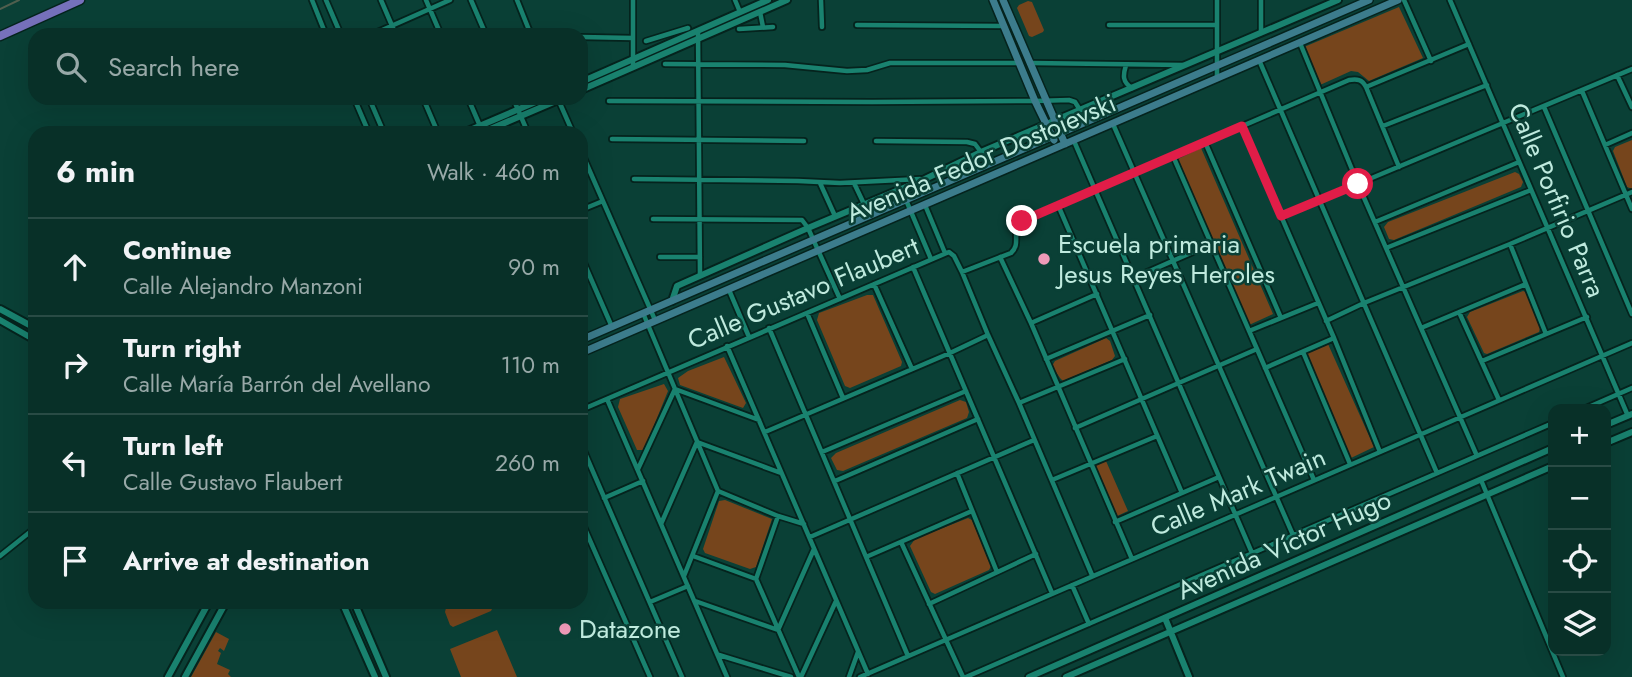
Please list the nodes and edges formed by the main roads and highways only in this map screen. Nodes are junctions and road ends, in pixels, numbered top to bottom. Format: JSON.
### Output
{"nodes":[{"id":1,"x":80,"y":0,"type":"edge"},
{"id":2,"x":993,"y":0,"type":"edge"},
{"id":3,"x":1003,"y":0,"type":"edge"},
{"id":4,"x":1369,"y":0,"type":"edge"},
{"id":5,"x":1398,"y":0,"type":"edge"},
{"id":6,"x":0,"y":36,"type":"edge"},
{"id":7,"x":1056,"y":135,"type":"junction"},
{"id":8,"x":1062,"y":146,"type":"junction"},
{"id":9,"x":588,"y":338,"type":"edge"},
{"id":10,"x":588,"y":351,"type":"edge"}],
"edges":[{"from":1,"to":6,"type":"highway"},
{"from":2,"to":7,"type":"main road"},
{"from":3,"to":7,"type":"main road"},
{"from":4,"to":7,"type":"main road","name":"Avenida Fedor Dostoievski"},
{"from":5,"to":8,"type":"main road","name":"Avenida Fedor Dostoievski"},
{"from":7,"to":8,"type":"main road"},
{"from":7,"to":9,"type":"main road","name":"Avenida Fedor Dostoievski"},
{"from":8,"to":10,"type":"main road","name":"Avenida Fedor Dostoievski"}]}
